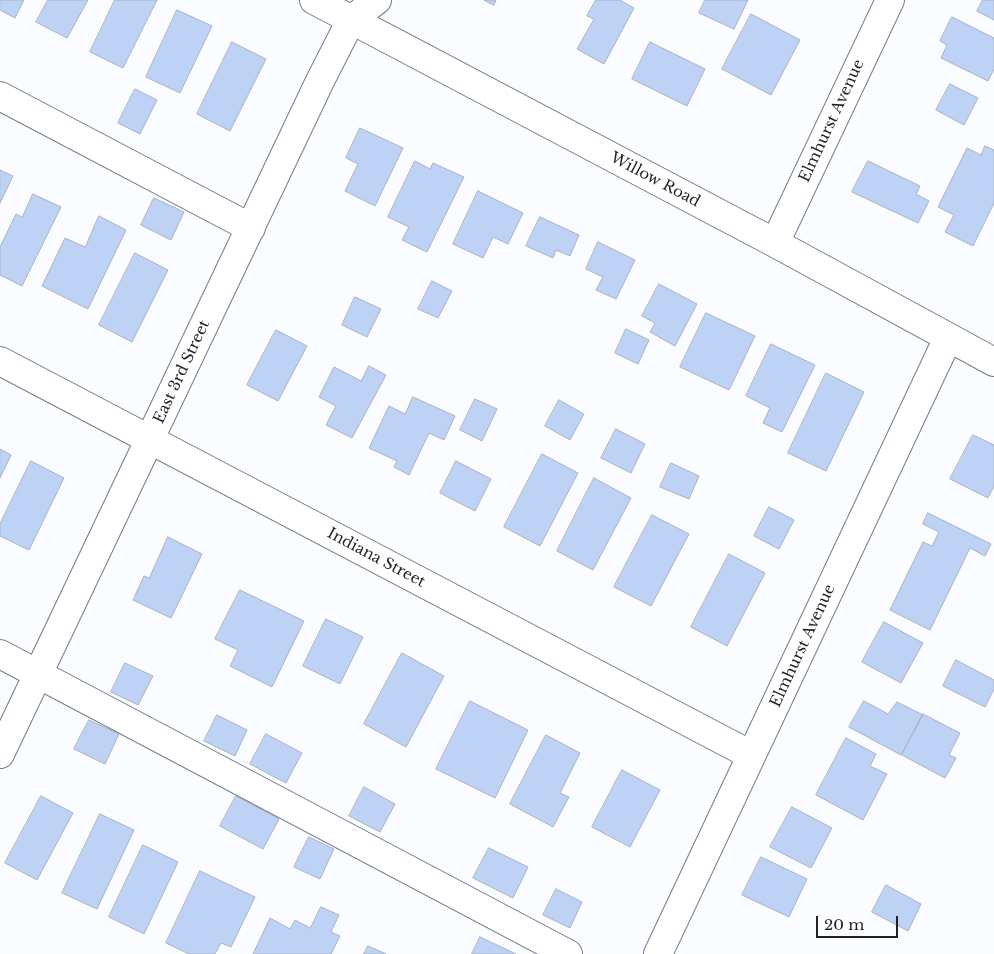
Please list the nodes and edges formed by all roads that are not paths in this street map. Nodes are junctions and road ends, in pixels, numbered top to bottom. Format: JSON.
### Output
{"nodes":[{"id":1,"x":314,"y":0,"type":"edge"},
{"id":2,"x":377,"y":0,"type":"edge"},
{"id":3,"x":890,"y":0,"type":"edge"},
{"id":4,"x":352,"y":20,"type":"junction"},
{"id":5,"x":0,"y":96,"type":"edge"},
{"id":6,"x":250,"y":228,"type":"junction"},
{"id":7,"x":775,"y":242,"type":"junction"},
{"id":8,"x":948,"y":338,"type":"junction"},
{"id":9,"x":0,"y":361,"type":"edge"},
{"id":10,"x":994,"y":362,"type":"edge"},
{"id":11,"x":150,"y":439,"type":"junction"},
{"id":12,"x":0,"y":654,"type":"edge"},
{"id":13,"x":38,"y":675,"type":"junction"},
{"id":14,"x":0,"y":754,"type":"edge"},
{"id":15,"x":751,"y":756,"type":"junction"},
{"id":16,"x":568,"y":954,"type":"edge"},
{"id":17,"x":658,"y":954,"type":"edge"}],
"edges":[{"from":1,"to":4,"type":"street","name":"Willow Road"},
{"from":2,"to":4,"type":"street","name":"East 3rd Street"},
{"from":3,"to":7,"type":"street","name":"Elmhurst Avenue"},
{"from":4,"to":6,"type":"street","name":"East 3rd Street"},
{"from":4,"to":7,"type":"street","name":"Willow Road"},
{"from":5,"to":6,"type":"street"},
{"from":6,"to":11,"type":"street","name":"East 3rd Street"},
{"from":7,"to":8,"type":"street","name":"Willow Road"},
{"from":8,"to":10,"type":"street","name":"Willow Road"},
{"from":8,"to":15,"type":"street","name":"Elmhurst Avenue"},
{"from":9,"to":11,"type":"street","name":"Indiana Street"},
{"from":11,"to":13,"type":"street","name":"East 3rd Street"},
{"from":11,"to":15,"type":"street","name":"Indiana Street"},
{"from":12,"to":13,"type":"street"},
{"from":13,"to":14,"type":"street","name":"East 3rd Street"},
{"from":13,"to":16,"type":"street"},
{"from":15,"to":17,"type":"street","name":"Elmhurst Avenue"}]}
